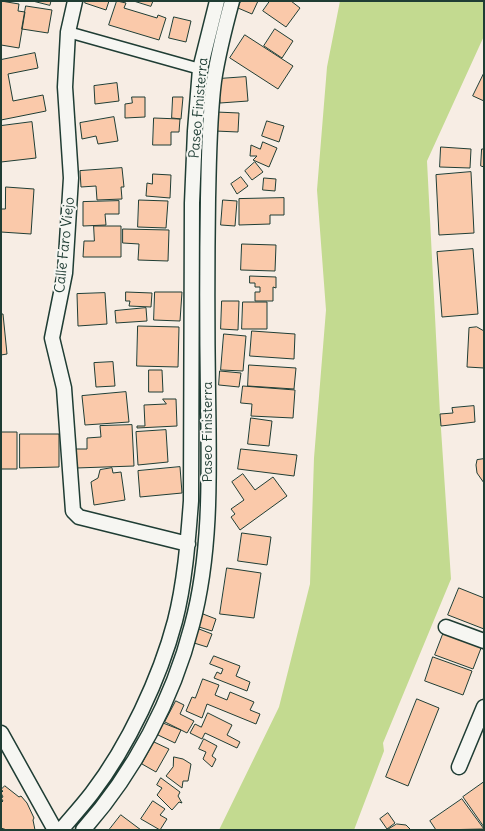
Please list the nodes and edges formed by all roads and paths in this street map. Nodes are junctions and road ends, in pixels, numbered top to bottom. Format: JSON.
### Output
{"nodes":[{"id":1,"x":75,"y":1,"type":"edge"},
{"id":2,"x":216,"y":1,"type":"edge"},
{"id":3,"x":232,"y":1,"type":"edge"},
{"id":4,"x":68,"y":32,"type":"junction"},
{"id":5,"x":200,"y":69,"type":"junction"},
{"id":6,"x":208,"y":239,"type":"junction"},
{"id":7,"x":192,"y":240,"type":"junction"},
{"id":8,"x":188,"y":544,"type":"junction"},
{"id":9,"x":175,"y":620,"type":"junction"},
{"id":10,"x":193,"y":624,"type":"junction"},
{"id":11,"x":446,"y":627,"type":"dead end"},
{"id":12,"x":484,"y":641,"type":"edge"},
{"id":13,"x":484,"y":707,"type":"edge"},
{"id":14,"x":1,"y":733,"type":"edge"},
{"id":15,"x":459,"y":767,"type":"dead end"},
{"id":16,"x":54,"y":830,"type":"edge"},
{"id":17,"x":61,"y":830,"type":"edge"},
{"id":18,"x":84,"y":830,"type":"edge"}],
"edges":[{"from":1,"to":4,"type":"street","name":"Calle Faro Viejo"},
{"from":2,"to":5,"type":"street","name":"Paseo Finisterra"},
{"from":3,"to":6,"type":"street","name":"Paseo Finisterra"},
{"from":4,"to":5,"type":"street"},
{"from":4,"to":8,"type":"street","name":"Calle Faro Viejo"},
{"from":5,"to":7,"type":"street","name":"Paseo Finisterra"},
{"from":6,"to":7,"type":"street"},
{"from":6,"to":10,"type":"street","name":"Paseo Finisterra"},
{"from":7,"to":8,"type":"street","name":"Paseo Finisterra"},
{"from":8,"to":9,"type":"street","name":"Paseo Finisterra"},
{"from":9,"to":10,"type":"street"},
{"from":9,"to":17,"type":"street","name":"Paseo Finisterra"},
{"from":10,"to":18,"type":"street","name":"Paseo Finisterra"},
{"from":11,"to":12,"type":"street"},
{"from":13,"to":15,"type":"street"},
{"from":14,"to":16,"type":"street"}]}
